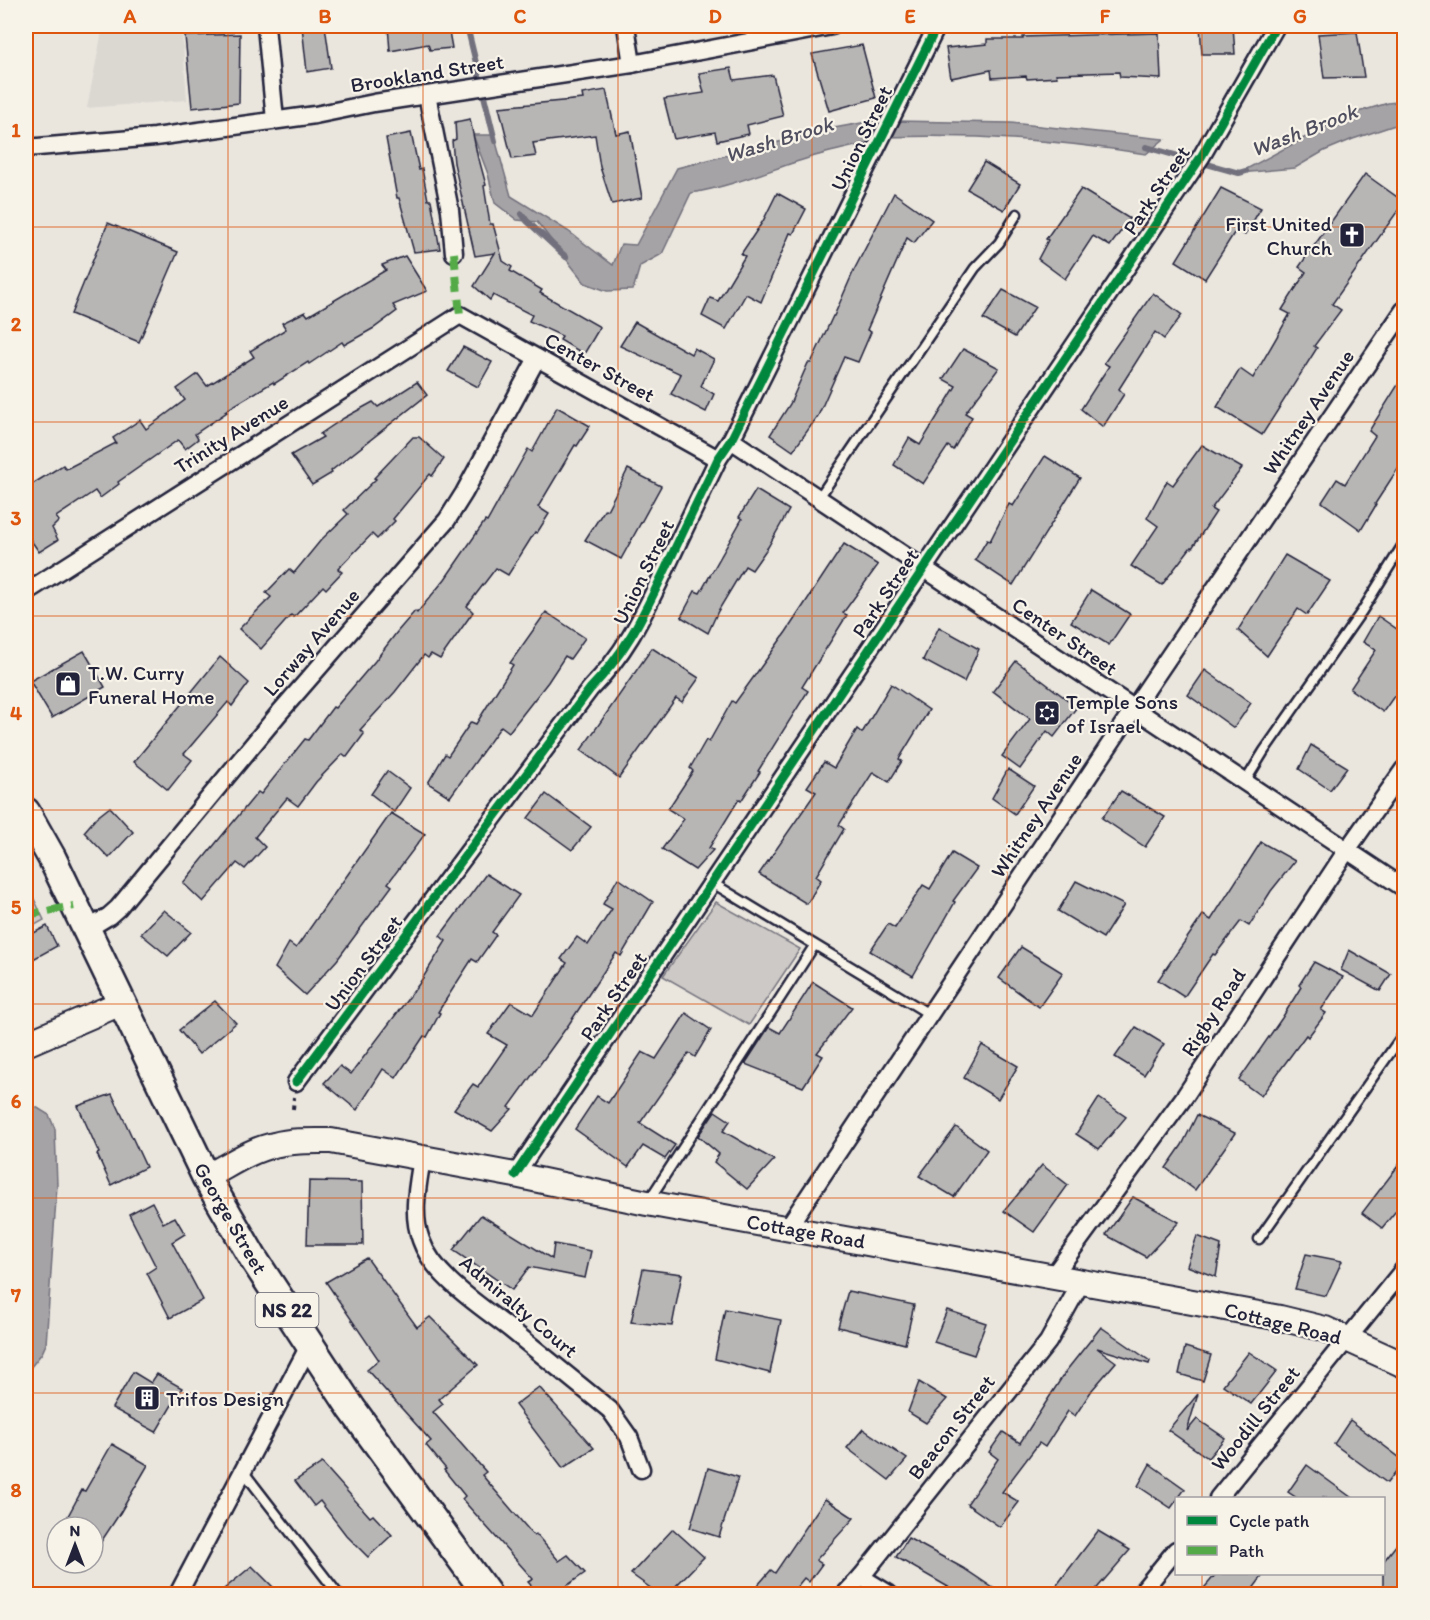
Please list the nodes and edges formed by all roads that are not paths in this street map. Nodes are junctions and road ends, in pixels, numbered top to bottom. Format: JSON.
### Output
{"nodes":[{"id":1,"x":266,"y":26,"type":"edge"},
{"id":2,"x":626,"y":26,"type":"edge"},
{"id":3,"x":832,"y":26,"type":"edge"},
{"id":4,"x":937,"y":26,"type":"edge"},
{"id":5,"x":1276,"y":26,"type":"edge"},
{"id":6,"x":632,"y":64,"type":"junction"},
{"id":7,"x":427,"y":94,"type":"junction"},
{"id":8,"x":274,"y":120,"type":"junction"},
{"id":9,"x":26,"y":148,"type":"edge"},
{"id":10,"x":1017,"y":214,"type":"dead end"},
{"id":11,"x":454,"y":253,"type":"dead end"},
{"id":12,"x":1404,"y":310,"type":"edge"},
{"id":13,"x":460,"y":315,"type":"joint"},
{"id":14,"x":537,"y":358,"type":"junction"},
{"id":15,"x":731,"y":440,"type":"junction"},
{"id":16,"x":718,"y":459,"type":"junction"},
{"id":17,"x":818,"y":499,"type":"junction"},
{"id":18,"x":1404,"y":543,"type":"edge"},
{"id":19,"x":924,"y":568,"type":"junction"},
{"id":20,"x":26,"y":592,"type":"edge"},
{"id":21,"x":1134,"y":708,"type":"junction"},
{"id":22,"x":1404,"y":769,"type":"edge"},
{"id":23,"x":1245,"y":782,"type":"junction"},
{"id":24,"x":26,"y":812,"type":"edge"},
{"id":25,"x":1347,"y":850,"type":"junction"},
{"id":26,"x":711,"y":882,"type":"junction"},
{"id":27,"x":1404,"y":888,"type":"edge"},
{"id":28,"x":86,"y":930,"type":"junction"},
{"id":29,"x":814,"y":946,"type":"junction"},
{"id":30,"x":121,"y":1003,"type":"junction"},
{"id":31,"x":929,"y":1014,"type":"junction"},
{"id":32,"x":1404,"y":1033,"type":"edge"},
{"id":33,"x":26,"y":1044,"type":"edge"},
{"id":34,"x":296,"y":1082,"type":"dead end"},
{"id":35,"x":422,"y":1158,"type":"junction"},
{"id":36,"x":515,"y":1175,"type":"junction"},
{"id":37,"x":206,"y":1177,"type":"junction"},
{"id":38,"x":647,"y":1203,"type":"junction"},
{"id":39,"x":788,"y":1227,"type":"junction"},
{"id":40,"x":1259,"y":1239,"type":"dead end"},
{"id":41,"x":1404,"y":1269,"type":"edge"},
{"id":42,"x":1053,"y":1276,"type":"junction"},
{"id":43,"x":1082,"y":1281,"type":"junction"},
{"id":44,"x":1349,"y":1338,"type":"junction"},
{"id":45,"x":310,"y":1344,"type":"junction"},
{"id":46,"x":1404,"y":1365,"type":"edge"},
{"id":47,"x":640,"y":1469,"type":"dead end"},
{"id":48,"x":243,"y":1471,"type":"junction"},
{"id":49,"x":1219,"y":1497,"type":"edge"},
{"id":50,"x":1175,"y":1551,"type":"edge"},
{"id":51,"x":861,"y":1577,"type":"junction"},
{"id":52,"x":178,"y":1594,"type":"edge"},
{"id":53,"x":338,"y":1594,"type":"edge"},
{"id":54,"x":487,"y":1594,"type":"edge"},
{"id":55,"x":845,"y":1594,"type":"edge"},
{"id":56,"x":889,"y":1594,"type":"edge"},
{"id":57,"x":1140,"y":1594,"type":"edge"}],
"edges":[{"from":1,"to":8,"type":"street"},
{"from":2,"to":6,"type":"street"},
{"from":3,"to":6,"type":"street","name":"Brookland Street"},
{"from":4,"to":15,"type":"street","name":"Union Street"},
{"from":5,"to":19,"type":"street","name":"Park Street"},
{"from":6,"to":7,"type":"street","name":"Brookland Street"},
{"from":7,"to":8,"type":"street","name":"Brookland Street"},
{"from":7,"to":11,"type":"street"},
{"from":8,"to":9,"type":"street","name":"Brookland Street"},
{"from":10,"to":17,"type":"lane"},
{"from":12,"to":21,"type":"street","name":"Whitney Avenue"},
{"from":13,"to":14,"type":"street","name":"Center Street"},
{"from":13,"to":20,"type":"street","name":"Trinity Avenue"},
{"from":14,"to":16,"type":"street","name":"Center Street"},
{"from":14,"to":28,"type":"street","name":"Lorway Avenue"},
{"from":15,"to":16,"type":"street","name":"Union Street"},
{"from":15,"to":17,"type":"street","name":"Center Street"},
{"from":16,"to":34,"type":"street","name":"Union Street"},
{"from":17,"to":19,"type":"street","name":"Center Street"},
{"from":18,"to":23,"type":"lane"},
{"from":19,"to":21,"type":"street","name":"Center Street"},
{"from":19,"to":26,"type":"street","name":"Park Street"},
{"from":21,"to":23,"type":"street","name":"Center Street"},
{"from":21,"to":31,"type":"street","name":"Whitney Avenue"},
{"from":22,"to":25,"type":"street","name":"Rigby Road"},
{"from":23,"to":25,"type":"street","name":"Center Street"},
{"from":24,"to":28,"type":"main road","name":"George Street","number":"NS 22"},
{"from":25,"to":27,"type":"street","name":"Center Street"},
{"from":25,"to":42,"type":"street","name":"Rigby Road"},
{"from":26,"to":29,"type":"lane"},
{"from":26,"to":36,"type":"street","name":"Park Street"},
{"from":28,"to":30,"type":"main road","name":"George Street","number":"NS 22"},
{"from":29,"to":31,"type":"lane"},
{"from":29,"to":38,"type":"lane"},
{"from":30,"to":33,"type":"main road"},
{"from":30,"to":37,"type":"main road","name":"George Street","number":"NS 22"},
{"from":31,"to":39,"type":"street","name":"Whitney Avenue"},
{"from":32,"to":40,"type":"lane"},
{"from":35,"to":36,"type":"main road","name":"Cottage Road"},
{"from":35,"to":37,"type":"main road","name":"Cottage Road"},
{"from":35,"to":47,"type":"street","name":"Admiralty Court"},
{"from":36,"to":38,"type":"main road","name":"Cottage Road"},
{"from":37,"to":45,"type":"main road","name":"George Street","number":"NS 22"},
{"from":38,"to":39,"type":"main road","name":"Cottage Road"},
{"from":39,"to":42,"type":"main road","name":"Cottage Road"},
{"from":41,"to":44,"type":"street","name":"Woodill Street"},
{"from":42,"to":43,"type":"main road","name":"Cottage Road"},
{"from":43,"to":44,"type":"main road","name":"Cottage Road"},
{"from":43,"to":51,"type":"street","name":"Beacon Street"},
{"from":44,"to":46,"type":"main road","name":"Cottage Road"},
{"from":44,"to":49,"type":"street","name":"Woodill Street"},
{"from":45,"to":48,"type":"street"},
{"from":45,"to":54,"type":"main road","name":"George Street","number":"NS 22"},
{"from":48,"to":52,"type":"street"},
{"from":48,"to":53,"type":"lane"},
{"from":50,"to":57,"type":"street"},
{"from":51,"to":55,"type":"street","name":"Beacon Street"},
{"from":51,"to":56,"type":"street"}]}
